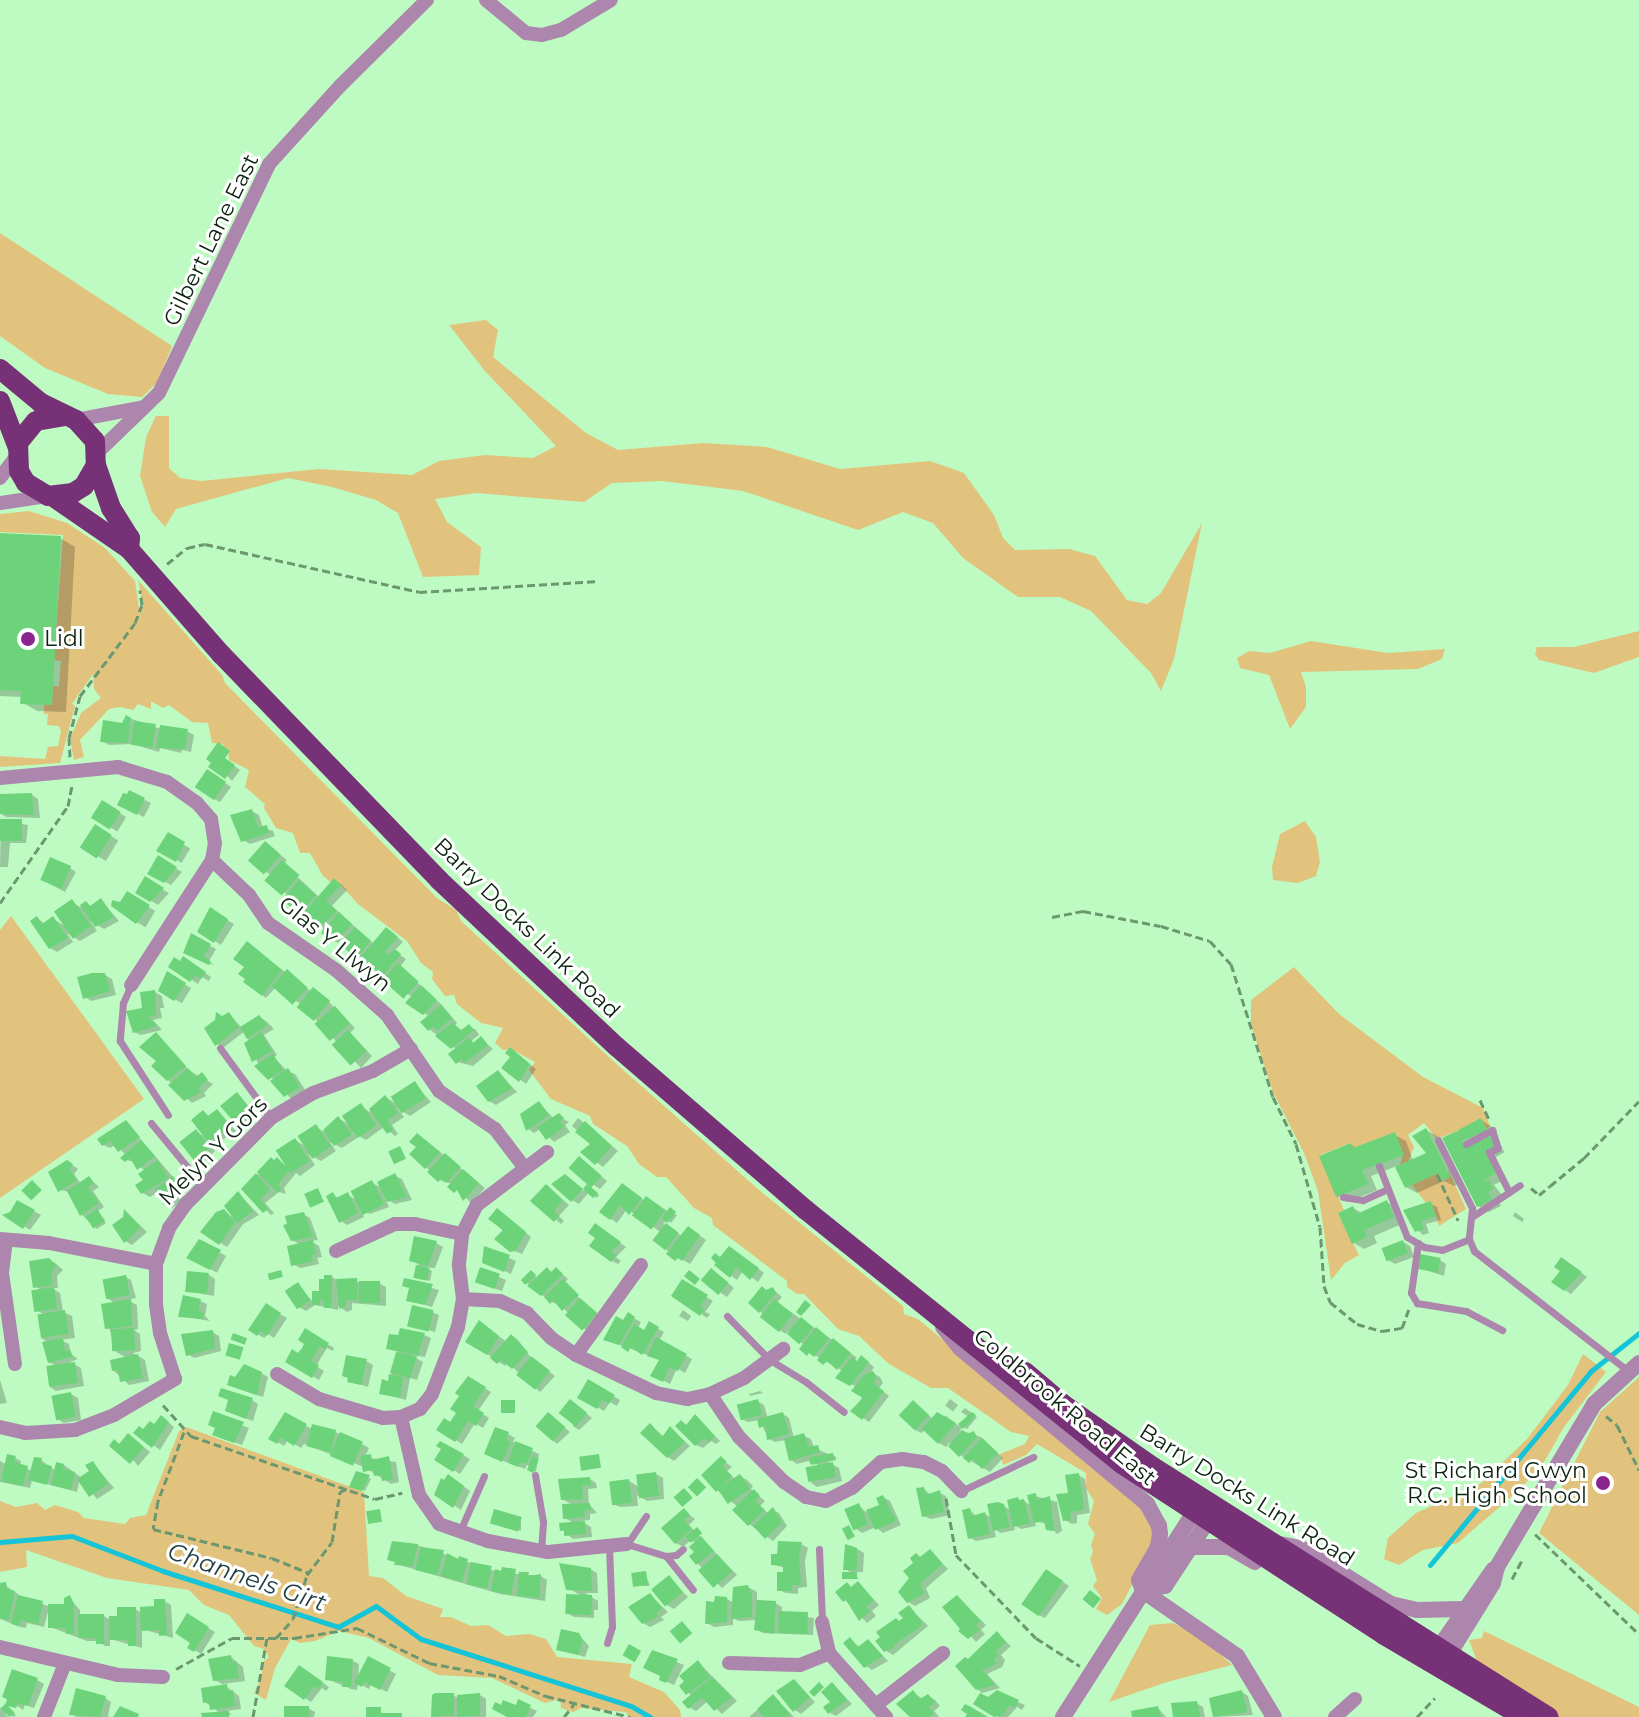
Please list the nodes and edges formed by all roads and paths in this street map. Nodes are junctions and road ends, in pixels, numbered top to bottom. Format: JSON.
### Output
{"nodes":[{"id":1,"x":427,"y":0,"type":"edge"},
{"id":2,"x":486,"y":0,"type":"edge"},
{"id":3,"x":611,"y":0,"type":"edge"},
{"id":4,"x":0,"y":369,"type":"edge"},
{"id":5,"x":0,"y":401,"type":"edge"},
{"id":6,"x":148,"y":405,"type":"junction"},
{"id":7,"x":70,"y":418,"type":"junction"},
{"id":8,"x":17,"y":452,"type":"junction"},
{"id":9,"x":97,"y":459,"type":"junction"},
{"id":10,"x":0,"y":478,"type":"edge"},
{"id":11,"x":50,"y":496,"type":"junction"},
{"id":12,"x":0,"y":503,"type":"edge"},
{"id":13,"x":129,"y":549,"type":"junction"},
{"id":14,"x":153,"y":575,"type":"junction"},
{"id":15,"x":599,"y":581,"type":"dead end"},
{"id":16,"x":71,"y":771,"type":"junction"},
{"id":17,"x":0,"y":778,"type":"edge"},
{"id":18,"x":212,"y":860,"type":"junction"},
{"id":19,"x":0,"y":903,"type":"edge"},
{"id":20,"x":1052,"y":917,"type":"dead end"},
{"id":21,"x":131,"y":985,"type":"joint"},
{"id":22,"x":220,"y":1048,"type":"dead end"},
{"id":23,"x":411,"y":1049,"type":"junction"},
{"id":24,"x":1480,"y":1100,"type":"dead end"},
{"id":25,"x":1639,"y":1101,"type":"edge"},
{"id":26,"x":168,"y":1115,"type":"dead end"},
{"id":27,"x":271,"y":1118,"type":"junction"},
{"id":28,"x":151,"y":1123,"type":"dead end"},
{"id":29,"x":1492,"y":1130,"type":"junction"},
{"id":30,"x":1438,"y":1140,"type":"dead end"},
{"id":31,"x":1466,"y":1144,"type":"dead end"},
{"id":32,"x":547,"y":1152,"type":"dead end"},
{"id":33,"x":1379,"y":1166,"type":"dead end"},
{"id":34,"x":524,"y":1167,"type":"junction"},
{"id":35,"x":1437,"y":1174,"type":"dead end"},
{"id":36,"x":1520,"y":1185,"type":"dead end"},
{"id":37,"x":205,"y":1187,"type":"junction"},
{"id":38,"x":1388,"y":1189,"type":"junction"},
{"id":39,"x":1509,"y":1192,"type":"junction"},
{"id":40,"x":1539,"y":1195,"type":"dead end"},
{"id":41,"x":1343,"y":1197,"type":"dead end"},
{"id":42,"x":1473,"y":1216,"type":"junction"},
{"id":43,"x":462,"y":1234,"type":"junction"},
{"id":44,"x":1469,"y":1235,"type":"junction"},
{"id":45,"x":3,"y":1239,"type":"edge"},
{"id":46,"x":1418,"y":1243,"type":"junction"},
{"id":47,"x":336,"y":1251,"type":"dead end"},
{"id":48,"x":156,"y":1264,"type":"junction"},
{"id":49,"x":641,"y":1265,"type":"dead end"},
{"id":50,"x":1414,"y":1298,"type":"junction"},
{"id":51,"x":463,"y":1299,"type":"junction"},
{"id":52,"x":925,"y":1306,"type":"junction"},
{"id":53,"x":727,"y":1316,"type":"dead end"},
{"id":54,"x":1502,"y":1330,"type":"dead end"},
{"id":55,"x":783,"y":1349,"type":"dead end"},
{"id":56,"x":576,"y":1355,"type":"junction"},
{"id":57,"x":770,"y":1360,"type":"junction"},
{"id":58,"x":15,"y":1364,"type":"dead end"},
{"id":59,"x":1628,"y":1366,"type":"edge"},
{"id":60,"x":277,"y":1374,"type":"dead end"},
{"id":61,"x":153,"y":1389,"type":"junction"},
{"id":62,"x":710,"y":1394,"type":"junction"},
{"id":63,"x":1593,"y":1406,"type":"junction"},
{"id":64,"x":844,"y":1412,"type":"dead end"},
{"id":65,"x":401,"y":1417,"type":"junction"},
{"id":66,"x":0,"y":1427,"type":"edge"},
{"id":67,"x":184,"y":1430,"type":"junction"},
{"id":68,"x":1033,"y":1457,"type":"dead end"},
{"id":69,"x":1639,"y":1470,"type":"edge"},
{"id":70,"x":535,"y":1475,"type":"dead end"},
{"id":71,"x":484,"y":1476,"type":"dead end"},
{"id":72,"x":417,"y":1488,"type":"junction"},
{"id":73,"x":346,"y":1489,"type":"junction"},
{"id":74,"x":961,"y":1491,"type":"joint"},
{"id":75,"x":947,"y":1505,"type":"dead end"},
{"id":76,"x":1206,"y":1510,"type":"junction"},
{"id":77,"x":1528,"y":1512,"type":"junction"},
{"id":78,"x":646,"y":1516,"type":"dead end"},
{"id":79,"x":460,"y":1531,"type":"junction"},
{"id":80,"x":627,"y":1544,"type":"junction"},
{"id":81,"x":1279,"y":1544,"type":"junction"},
{"id":82,"x":609,"y":1545,"type":"junction"},
{"id":83,"x":1190,"y":1547,"type":"junction"},
{"id":84,"x":683,"y":1549,"type":"dead end"},
{"id":85,"x":819,"y":1549,"type":"dead end"},
{"id":86,"x":541,"y":1551,"type":"junction"},
{"id":87,"x":666,"y":1556,"type":"junction"},
{"id":88,"x":1497,"y":1567,"type":"junction"},
{"id":89,"x":309,"y":1573,"type":"junction"},
{"id":90,"x":693,"y":1590,"type":"dead end"},
{"id":91,"x":1143,"y":1591,"type":"junction"},
{"id":92,"x":1463,"y":1609,"type":"junction"},
{"id":93,"x":822,"y":1622,"type":"joint"},
{"id":94,"x":1377,"y":1631,"type":"junction"},
{"id":95,"x":1639,"y":1634,"type":"edge"},
{"id":96,"x":267,"y":1638,"type":"junction"},
{"id":97,"x":276,"y":1638,"type":"junction"},
{"id":98,"x":607,"y":1643,"type":"dead end"},
{"id":99,"x":0,"y":1647,"type":"edge"},
{"id":100,"x":829,"y":1653,"type":"junction"},
{"id":101,"x":943,"y":1653,"type":"dead end"},
{"id":102,"x":1439,"y":1657,"type":"junction"},
{"id":103,"x":65,"y":1663,"type":"junction"},
{"id":104,"x":729,"y":1663,"type":"dead end"},
{"id":105,"x":1091,"y":1673,"type":"junction"},
{"id":106,"x":163,"y":1677,"type":"joint"},
{"id":107,"x":1435,"y":1698,"type":"dead end"},
{"id":108,"x":1355,"y":1699,"type":"dead end"},
{"id":109,"x":575,"y":1703,"type":"junction"},
{"id":110,"x":876,"y":1705,"type":"junction"},
{"id":111,"x":44,"y":1717,"type":"edge"},
{"id":112,"x":253,"y":1717,"type":"edge"},
{"id":113,"x":564,"y":1717,"type":"edge"},
{"id":114,"x":630,"y":1717,"type":"edge"},
{"id":115,"x":886,"y":1717,"type":"edge"},
{"id":116,"x":1063,"y":1717,"type":"edge"},
{"id":117,"x":1274,"y":1717,"type":"edge"},
{"id":118,"x":1335,"y":1717,"type":"edge"},
{"id":119,"x":1417,"y":1717,"type":"edge"},
{"id":120,"x":1523,"y":1717,"type":"edge"},
{"id":121,"x":1549,"y":1717,"type":"edge"}],
"edges":[{"from":1,"to":6,"type":"street","name":"Gilbert Lane East"},
{"from":2,"to":3,"type":"street"},
{"from":4,"to":7,"type":"main road"},
{"from":5,"to":8,"type":"main road"},
{"from":6,"to":7,"type":"street"},
{"from":6,"to":9,"type":"street","name":"Gilbert Lane East"},
{"from":7,"to":8,"type":"main road"},
{"from":7,"to":9,"type":"main road"},
{"from":8,"to":10,"type":"street"},
{"from":8,"to":11,"type":"main road"},
{"from":9,"to":11,"type":"main road"},
{"from":9,"to":13,"type":"main road","name":"Barry Docks Link Road"},
{"from":11,"to":12,"type":"street"},
{"from":11,"to":13,"type":"main road","name":"Barry Docks Link Road"},
{"from":13,"to":14,"type":"main road","name":"Barry Docks Link Road"},
{"from":14,"to":15,"type":"path"},
{"from":14,"to":16,"type":"path"},
{"from":14,"to":52,"type":"main road","name":"Barry Docks Link Road"},
{"from":16,"to":17,"type":"street"},
{"from":16,"to":18,"type":"street"},
{"from":16,"to":19,"type":"path"},
{"from":18,"to":21,"type":"street"},
{"from":18,"to":23,"type":"street","name":"Glas Y Llwyn"},
{"from":20,"to":50,"type":"path"},
{"from":21,"to":26,"type":"lane"},
{"from":22,"to":27,"type":"lane"},
{"from":23,"to":27,"type":"street","name":"Melyn Y Gors"},
{"from":23,"to":34,"type":"street","name":"Glas Y Llwyn"},
{"from":24,"to":29,"type":"path"},
{"from":25,"to":40,"type":"path"},
{"from":27,"to":37,"type":"street","name":"Melyn Y Gors"},
{"from":28,"to":37,"type":"lane"},
{"from":29,"to":31,"type":"lane"},
{"from":29,"to":39,"type":"lane"},
{"from":30,"to":42,"type":"lane"},
{"from":32,"to":34,"type":"street"},
{"from":33,"to":38,"type":"lane"},
{"from":34,"to":43,"type":"street"},
{"from":35,"to":44,"type":"path"},
{"from":36,"to":39,"type":"lane"},
{"from":37,"to":48,"type":"street","name":"Melyn Y Gors"},
{"from":38,"to":41,"type":"lane"},
{"from":38,"to":46,"type":"lane"},
{"from":39,"to":42,"type":"lane"},
{"from":42,"to":44,"type":"lane"},
{"from":43,"to":47,"type":"street"},
{"from":43,"to":51,"type":"street"},
{"from":44,"to":46,"type":"lane"},
{"from":44,"to":59,"type":"lane"},
{"from":45,"to":48,"type":"street"},
{"from":45,"to":58,"type":"street"},
{"from":46,"to":50,"type":"lane"},
{"from":48,"to":61,"type":"street"},
{"from":49,"to":56,"type":"street"},
{"from":50,"to":54,"type":"lane"},
{"from":51,"to":56,"type":"street"},
{"from":51,"to":65,"type":"street"},
{"from":52,"to":76,"type":"main road","name":"Barry Docks Link Road"},
{"from":52,"to":91,"type":"street","name":"Coldbrook Road East"},
{"from":53,"to":57,"type":"lane"},
{"from":55,"to":57,"type":"street"},
{"from":56,"to":62,"type":"street"},
{"from":57,"to":62,"type":"street"},
{"from":57,"to":64,"type":"lane"},
{"from":59,"to":63,"type":"street"},
{"from":60,"to":65,"type":"street"},
{"from":61,"to":66,"type":"street"},
{"from":61,"to":67,"type":"path"},
{"from":62,"to":74,"type":"street"},
{"from":63,"to":69,"type":"path"},
{"from":63,"to":77,"type":"street"},
{"from":65,"to":72,"type":"street"},
{"from":67,"to":73,"type":"path"},
{"from":67,"to":89,"type":"path"},
{"from":68,"to":74,"type":"lane"},
{"from":70,"to":86,"type":"lane"},
{"from":71,"to":79,"type":"lane"},
{"from":72,"to":73,"type":"path"},
{"from":72,"to":79,"type":"street"},
{"from":73,"to":89,"type":"path"},
{"from":75,"to":105,"type":"path"},
{"from":76,"to":81,"type":"main road","name":"Barry Docks Link Road"},
{"from":76,"to":83,"type":"street","name":"Coldbrook Road East"},
{"from":76,"to":91,"type":"street","name":"Coldbrook Road East"},
{"from":76,"to":94,"type":"main road","name":"Barry Docks Link Road"},
{"from":77,"to":88,"type":"street"},
{"from":77,"to":95,"type":"path"},
{"from":78,"to":80,"type":"lane"},
{"from":79,"to":86,"type":"street"},
{"from":80,"to":82,"type":"street"},
{"from":80,"to":87,"type":"lane"},
{"from":81,"to":92,"type":"street"},
{"from":81,"to":102,"type":"main road","name":"Barry Docks Link Road"},
{"from":82,"to":86,"type":"street"},
{"from":82,"to":98,"type":"lane"},
{"from":83,"to":91,"type":"street","name":"Coldbrook Road East"},
{"from":83,"to":94,"type":"street"},
{"from":84,"to":87,"type":"lane"},
{"from":85,"to":93,"type":"lane"},
{"from":87,"to":90,"type":"lane"},
{"from":88,"to":92,"type":"street"},
{"from":88,"to":102,"type":"street"},
{"from":89,"to":97,"type":"path"},
{"from":91,"to":105,"type":"street","name":"Coldbrook Road East"},
{"from":91,"to":117,"type":"street"},
{"from":92,"to":102,"type":"street"},
{"from":93,"to":100,"type":"street"},
{"from":94,"to":102,"type":"main road","name":"Barry Docks Link Road"},
{"from":96,"to":97,"type":"path"},
{"from":96,"to":106,"type":"path"},
{"from":96,"to":112,"type":"path"},
{"from":97,"to":109,"type":"path"},
{"from":99,"to":103,"type":"street"},
{"from":100,"to":104,"type":"street"},
{"from":100,"to":110,"type":"street"},
{"from":101,"to":110,"type":"street"},
{"from":102,"to":120,"type":"main road","name":"Barry Docks Link Road"},
{"from":102,"to":121,"type":"main road","name":"Barry Docks Link Road"},
{"from":103,"to":106,"type":"street"},
{"from":103,"to":111,"type":"street"},
{"from":105,"to":116,"type":"street","name":"Coldbrook Road East"},
{"from":107,"to":119,"type":"path"},
{"from":108,"to":118,"type":"street"},
{"from":109,"to":113,"type":"path"},
{"from":109,"to":114,"type":"path"},
{"from":110,"to":115,"type":"street"}]}
